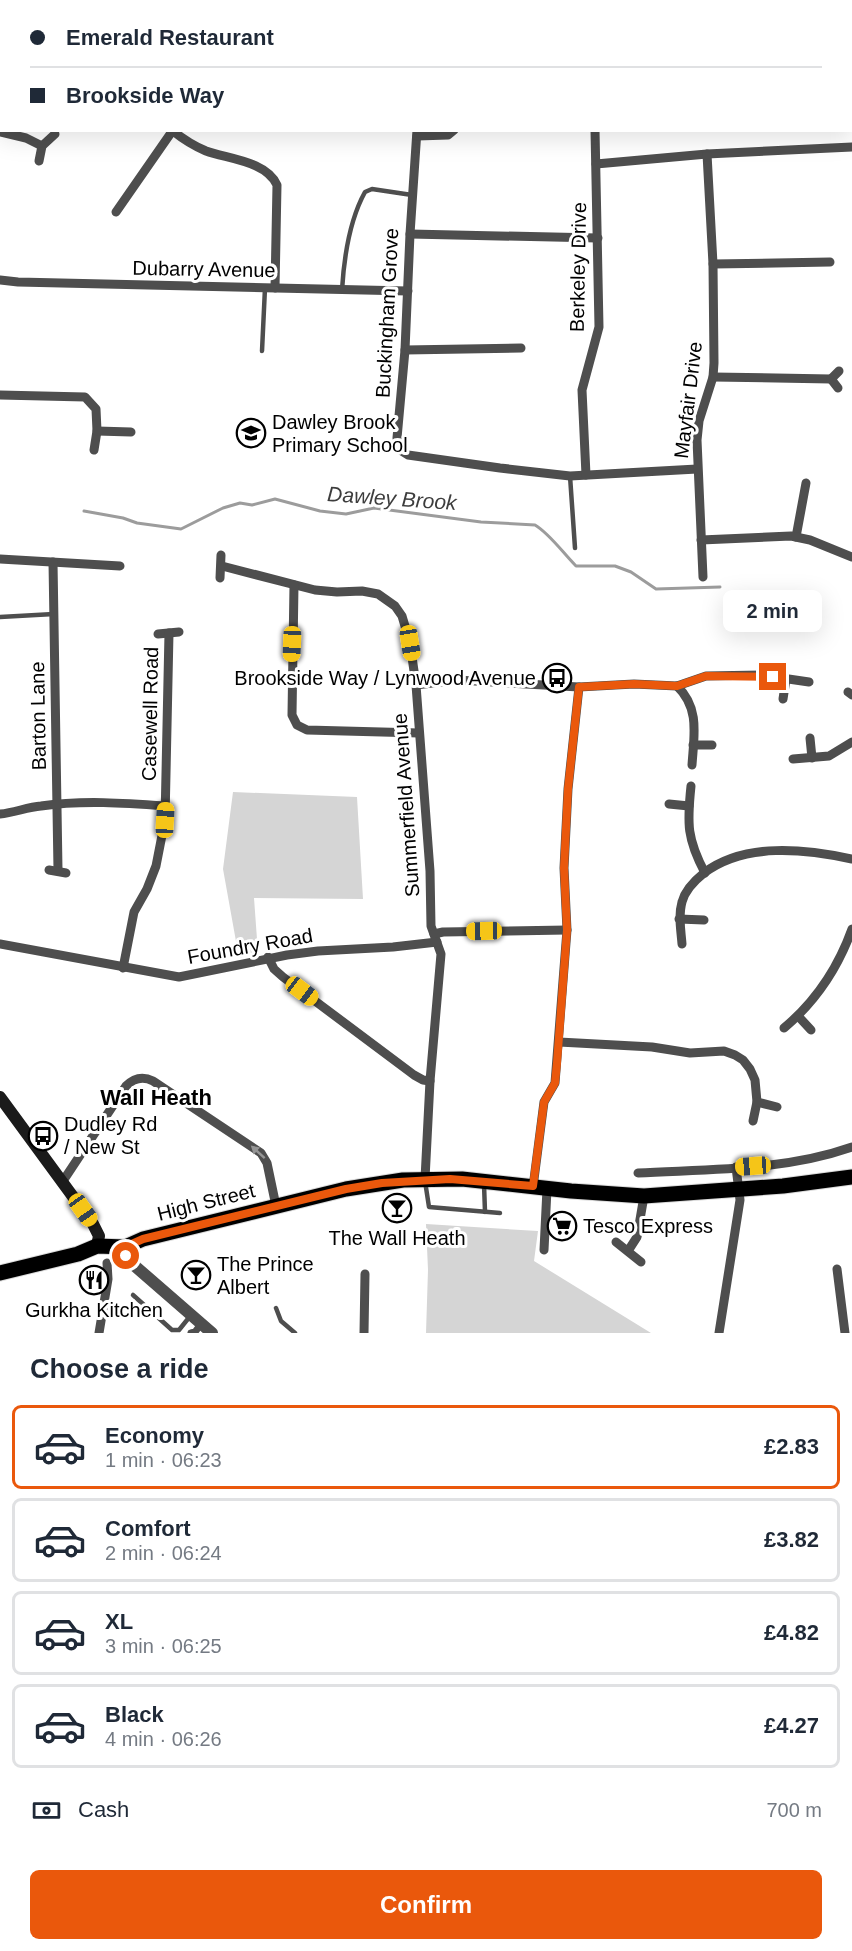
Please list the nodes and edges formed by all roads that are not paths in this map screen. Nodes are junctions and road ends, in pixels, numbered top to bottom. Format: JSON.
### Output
{"nodes":[{"id":1,"x":0,"y":132,"type":"edge"},
{"id":2,"x":172,"y":132,"type":"edge"},
{"id":3,"x":175,"y":132,"type":"edge"},
{"id":4,"x":452,"y":132,"type":"edge"},
{"id":5,"x":595,"y":132,"type":"edge"},
{"id":6,"x":417,"y":133,"type":"edge"},
{"id":7,"x":55,"y":134,"type":"dead end"},
{"id":8,"x":42,"y":146,"type":"junction"},
{"id":9,"x":852,"y":147,"type":"edge"},
{"id":10,"x":707,"y":154,"type":"junction"},
{"id":11,"x":39,"y":161,"type":"dead end"},
{"id":12,"x":596,"y":164,"type":"junction"},
{"id":13,"x":412,"y":195,"type":"junction"},
{"id":14,"x":116,"y":212,"type":"dead end"},
{"id":15,"x":410,"y":234,"type":"junction"},
{"id":16,"x":598,"y":238,"type":"junction"},
{"id":17,"x":830,"y":262,"type":"dead end"},
{"id":18,"x":713,"y":264,"type":"junction"},
{"id":19,"x":0,"y":280,"type":"edge"},
{"id":20,"x":265,"y":288,"type":"junction"},
{"id":21,"x":275,"y":288,"type":"junction"},
{"id":22,"x":342,"y":290,"type":"junction"},
{"id":23,"x":408,"y":291,"type":"junction"},
{"id":24,"x":521,"y":348,"type":"dead end"},
{"id":25,"x":405,"y":350,"type":"junction"},
{"id":26,"x":262,"y":351,"type":"dead end"},
{"id":27,"x":839,"y":371,"type":"dead end"},
{"id":28,"x":713,"y":377,"type":"junction"},
{"id":29,"x":831,"y":379,"type":"junction"},
{"id":30,"x":838,"y":388,"type":"dead end"},
{"id":31,"x":0,"y":395,"type":"edge"},
{"id":32,"x":97,"y":431,"type":"junction"},
{"id":33,"x":131,"y":432,"type":"dead end"},
{"id":34,"x":94,"y":450,"type":"dead end"},
{"id":35,"x":697,"y":469,"type":"junction"},
{"id":36,"x":586,"y":475,"type":"junction"},
{"id":37,"x":570,"y":476,"type":"junction"},
{"id":38,"x":806,"y":483,"type":"dead end"},
{"id":39,"x":796,"y":537,"type":"junction"},
{"id":40,"x":701,"y":540,"type":"junction"},
{"id":41,"x":575,"y":548,"type":"dead end"},
{"id":42,"x":221,"y":555,"type":"dead end"},
{"id":43,"x":852,"y":557,"type":"edge"},
{"id":44,"x":0,"y":559,"type":"edge"},
{"id":45,"x":53,"y":562,"type":"junction"},
{"id":46,"x":120,"y":566,"type":"dead end"},
{"id":47,"x":222,"y":566,"type":"junction"},
{"id":48,"x":703,"y":577,"type":"dead end"},
{"id":49,"x":220,"y":578,"type":"dead end"},
{"id":50,"x":294,"y":585,"type":"junction"},
{"id":51,"x":54,"y":614,"type":"junction"},
{"id":52,"x":0,"y":617,"type":"edge"},
{"id":53,"x":158,"y":634,"type":"dead end"},
{"id":54,"x":786,"y":679,"type":"junction"},
{"id":55,"x":809,"y":682,"type":"dead end"},
{"id":56,"x":416,"y":685,"type":"junction"},
{"id":57,"x":677,"y":686,"type":"junction"},
{"id":58,"x":579,"y":687,"type":"junction"},
{"id":59,"x":783,"y":699,"type":"dead end"},
{"id":60,"x":419,"y":733,"type":"junction"},
{"id":61,"x":810,"y":738,"type":"dead end"},
{"id":62,"x":852,"y":742,"type":"edge"},
{"id":63,"x":693,"y":745,"type":"junction"},
{"id":64,"x":712,"y":745,"type":"dead end"},
{"id":65,"x":812,"y":758,"type":"junction"},
{"id":66,"x":793,"y":759,"type":"dead end"},
{"id":67,"x":693,"y":765,"type":"dead end"},
{"id":68,"x":691,"y":786,"type":"dead end"},
{"id":69,"x":669,"y":804,"type":"dead end"},
{"id":70,"x":57,"y":805,"type":"junction"},
{"id":71,"x":689,"y":806,"type":"junction"},
{"id":72,"x":166,"y":807,"type":"junction"},
{"id":73,"x":0,"y":814,"type":"edge"},
{"id":74,"x":852,"y":859,"type":"edge"},
{"id":75,"x":58,"y":871,"type":"dead end"},
{"id":76,"x":705,"y":873,"type":"junction"},
{"id":77,"x":680,"y":919,"type":"junction"},
{"id":78,"x":704,"y":920,"type":"dead end"},
{"id":79,"x":852,"y":929,"type":"edge"},
{"id":80,"x":567,"y":930,"type":"junction"},
{"id":81,"x":435,"y":938,"type":"junction"},
{"id":82,"x":0,"y":944,"type":"edge"},
{"id":83,"x":682,"y":944,"type":"dead end"},
{"id":84,"x":268,"y":957,"type":"junction"},
{"id":85,"x":123,"y":968,"type":"junction"},
{"id":86,"x":798,"y":1016,"type":"junction"},
{"id":87,"x":784,"y":1028,"type":"dead end"},
{"id":88,"x":811,"y":1030,"type":"dead end"},
{"id":89,"x":559,"y":1042,"type":"junction"},
{"id":90,"x":430,"y":1081,"type":"junction"},
{"id":91,"x":0,"y":1097,"type":"edge"},
{"id":92,"x":757,"y":1102,"type":"junction"},
{"id":93,"x":777,"y":1107,"type":"dead end"},
{"id":94,"x":753,"y":1121,"type":"dead end"},
{"id":95,"x":852,"y":1147,"type":"edge"},
{"id":96,"x":736,"y":1167,"type":"junction"},
{"id":97,"x":638,"y":1173,"type":"dead end"},
{"id":98,"x":852,"y":1177,"type":"edge"},
{"id":99,"x":425,"y":1179,"type":"junction"},
{"id":100,"x":63,"y":1181,"type":"junction"},
{"id":101,"x":484,"y":1181,"type":"junction"},
{"id":102,"x":540,"y":1188,"type":"junction"},
{"id":103,"x":740,"y":1190,"type":"junction"},
{"id":104,"x":644,"y":1196,"type":"junction"},
{"id":105,"x":276,"y":1206,"type":"junction"},
{"id":106,"x":485,"y":1212,"type":"junction"},
{"id":107,"x":500,"y":1213,"type":"dead end"},
{"id":108,"x":616,"y":1242,"type":"dead end"},
{"id":109,"x":97,"y":1246,"type":"junction"},
{"id":110,"x":125,"y":1247,"type":"junction"},
{"id":111,"x":544,"y":1250,"type":"dead end"},
{"id":112,"x":628,"y":1251,"type":"junction"},
{"id":113,"x":641,"y":1262,"type":"dead end"},
{"id":114,"x":107,"y":1263,"type":"dead end"},
{"id":115,"x":837,"y":1269,"type":"dead end"},
{"id":116,"x":0,"y":1273,"type":"edge"},
{"id":117,"x":365,"y":1274,"type":"dead end"},
{"id":118,"x":108,"y":1279,"type":"junction"},
{"id":119,"x":119,"y":1280,"type":"dead end"},
{"id":120,"x":133,"y":1296,"type":"dead end"},
{"id":121,"x":276,"y":1308,"type":"dead end"},
{"id":122,"x":191,"y":1315,"type":"junction"},
{"id":123,"x":201,"y":1324,"type":"junction"},
{"id":124,"x":99,"y":1333,"type":"edge"},
{"id":125,"x":191,"y":1333,"type":"edge"},
{"id":126,"x":212,"y":1333,"type":"edge"},
{"id":127,"x":295,"y":1333,"type":"edge"},
{"id":128,"x":364,"y":1333,"type":"edge"},
{"id":129,"x":719,"y":1333,"type":"edge"},
{"id":130,"x":845,"y":1333,"type":"edge"}],
"edges":[{"from":1,"to":8,"type":"street"},
{"from":2,"to":14,"type":"street"},
{"from":3,"to":21,"type":"street"},
{"from":4,"to":6,"type":"street"},
{"from":5,"to":12,"type":"street","name":"Berkeley Drive"},
{"from":6,"to":13,"type":"street","name":"Buckingham Grove"},
{"from":7,"to":8,"type":"street"},
{"from":8,"to":11,"type":"street"},
{"from":9,"to":10,"type":"street"},
{"from":10,"to":12,"type":"street"},
{"from":10,"to":18,"type":"street","name":"Mayfair Drive"},
{"from":12,"to":16,"type":"street","name":"Berkeley Drive"},
{"from":13,"to":15,"type":"street","name":"Buckingham Grove"},
{"from":13,"to":22,"type":"lane"},
{"from":15,"to":16,"type":"street"},
{"from":15,"to":23,"type":"street","name":"Buckingham Grove"},
{"from":16,"to":36,"type":"street","name":"Berkeley Drive"},
{"from":17,"to":18,"type":"street"},
{"from":18,"to":28,"type":"street","name":"Mayfair Drive"},
{"from":19,"to":20,"type":"street","name":"Dubarry Avenue"},
{"from":20,"to":21,"type":"street","name":"Dubarry Avenue"},
{"from":20,"to":26,"type":"lane"},
{"from":21,"to":22,"type":"street","name":"Dubarry Avenue"},
{"from":22,"to":23,"type":"street","name":"Dubarry Avenue"},
{"from":23,"to":25,"type":"street","name":"Buckingham Grove"},
{"from":24,"to":25,"type":"street"},
{"from":25,"to":37,"type":"street","name":"Buckingham Grove"},
{"from":27,"to":29,"type":"street"},
{"from":28,"to":29,"type":"street"},
{"from":28,"to":35,"type":"street","name":"Mayfair Drive"},
{"from":29,"to":30,"type":"street"},
{"from":31,"to":32,"type":"street"},
{"from":32,"to":33,"type":"street"},
{"from":32,"to":34,"type":"street"},
{"from":35,"to":36,"type":"street","name":"Buckingham Grove"},
{"from":35,"to":40,"type":"street","name":"Mayfair Drive"},
{"from":36,"to":37,"type":"street","name":"Buckingham Grove"},
{"from":37,"to":41,"type":"lane"},
{"from":38,"to":39,"type":"street"},
{"from":39,"to":40,"type":"street"},
{"from":39,"to":43,"type":"street"},
{"from":40,"to":48,"type":"street","name":"Mayfair Drive"},
{"from":42,"to":47,"type":"street"},
{"from":44,"to":45,"type":"street"},
{"from":45,"to":46,"type":"street"},
{"from":45,"to":51,"type":"street","name":"Barton Lane"},
{"from":47,"to":49,"type":"street"},
{"from":47,"to":50,"type":"street","name":"Summerfield Avenue"},
{"from":50,"to":56,"type":"street","name":"Summerfield Avenue"},
{"from":50,"to":60,"type":"street"},
{"from":51,"to":52,"type":"lane"},
{"from":51,"to":70,"type":"street","name":"Barton Lane"},
{"from":53,"to":72,"type":"street","name":"Casewell Road"},
{"from":54,"to":55,"type":"street"},
{"from":54,"to":57,"type":"street"},
{"from":54,"to":59,"type":"street"},
{"from":56,"to":58,"type":"street"},
{"from":56,"to":60,"type":"street","name":"Summerfield Avenue"},
{"from":57,"to":58,"type":"street"},
{"from":57,"to":63,"type":"street"},
{"from":58,"to":80,"type":"street"},
{"from":60,"to":81,"type":"street","name":"Summerfield Avenue"},
{"from":61,"to":65,"type":"street"},
{"from":62,"to":65,"type":"street"},
{"from":63,"to":64,"type":"street"},
{"from":63,"to":67,"type":"street"},
{"from":65,"to":66,"type":"street"},
{"from":68,"to":71,"type":"street"},
{"from":69,"to":71,"type":"street"},
{"from":70,"to":72,"type":"street"},
{"from":70,"to":73,"type":"street"},
{"from":70,"to":75,"type":"street","name":"Barton Lane"},
{"from":71,"to":76,"type":"street"},
{"from":72,"to":85,"type":"street","name":"Casewell Road"},
{"from":74,"to":76,"type":"street"},
{"from":76,"to":77,"type":"street"},
{"from":77,"to":78,"type":"street"},
{"from":77,"to":83,"type":"street"},
{"from":79,"to":86,"type":"street"},
{"from":80,"to":81,"type":"street","name":"Foundry Road"},
{"from":80,"to":89,"type":"street"},
{"from":81,"to":84,"type":"street","name":"Foundry Road"},
{"from":81,"to":90,"type":"street"},
{"from":82,"to":85,"type":"street","name":"Foundry Road"},
{"from":84,"to":85,"type":"street","name":"Foundry Road"},
{"from":84,"to":90,"type":"street"},
{"from":86,"to":87,"type":"street"},
{"from":86,"to":88,"type":"street"},
{"from":89,"to":92,"type":"street"},
{"from":89,"to":102,"type":"street"},
{"from":90,"to":99,"type":"street"},
{"from":91,"to":100,"type":"main road"},
{"from":92,"to":93,"type":"street"},
{"from":92,"to":94,"type":"street"},
{"from":95,"to":96,"type":"street"},
{"from":96,"to":97,"type":"street"},
{"from":96,"to":103,"type":"street"},
{"from":98,"to":103,"type":"highway","name":"High Street"},
{"from":99,"to":101,"type":"highway","name":"High Street"},
{"from":99,"to":105,"type":"highway","name":"High Street"},
{"from":99,"to":106,"type":"lane"},
{"from":105,"to":100,"type":"street","one_way":true},
{"from":100,"to":109,"type":"main road"},
{"from":101,"to":102,"type":"highway","name":"High Street"},
{"from":101,"to":106,"type":"lane"},
{"from":102,"to":104,"type":"highway","name":"High Street"},
{"from":102,"to":111,"type":"street"},
{"from":103,"to":104,"type":"highway","name":"High Street"},
{"from":103,"to":129,"type":"street"},
{"from":104,"to":112,"type":"street"},
{"from":105,"to":110,"type":"highway","name":"High Street"},
{"from":106,"to":107,"type":"lane"},
{"from":108,"to":112,"type":"street"},
{"from":109,"to":110,"type":"highway","name":"High Street"},
{"from":109,"to":116,"type":"highway","name":"High Street"},
{"from":110,"to":122,"type":"street"},
{"from":112,"to":113,"type":"street"},
{"from":114,"to":118,"type":"street"},
{"from":115,"to":130,"type":"street"},
{"from":117,"to":128,"type":"street"},
{"from":118,"to":119,"type":"street"},
{"from":118,"to":124,"type":"street"},
{"from":120,"to":122,"type":"lane"},
{"from":121,"to":127,"type":"lane"},
{"from":122,"to":123,"type":"street"},
{"from":123,"to":125,"type":"street"},
{"from":123,"to":126,"type":"street"}]}
